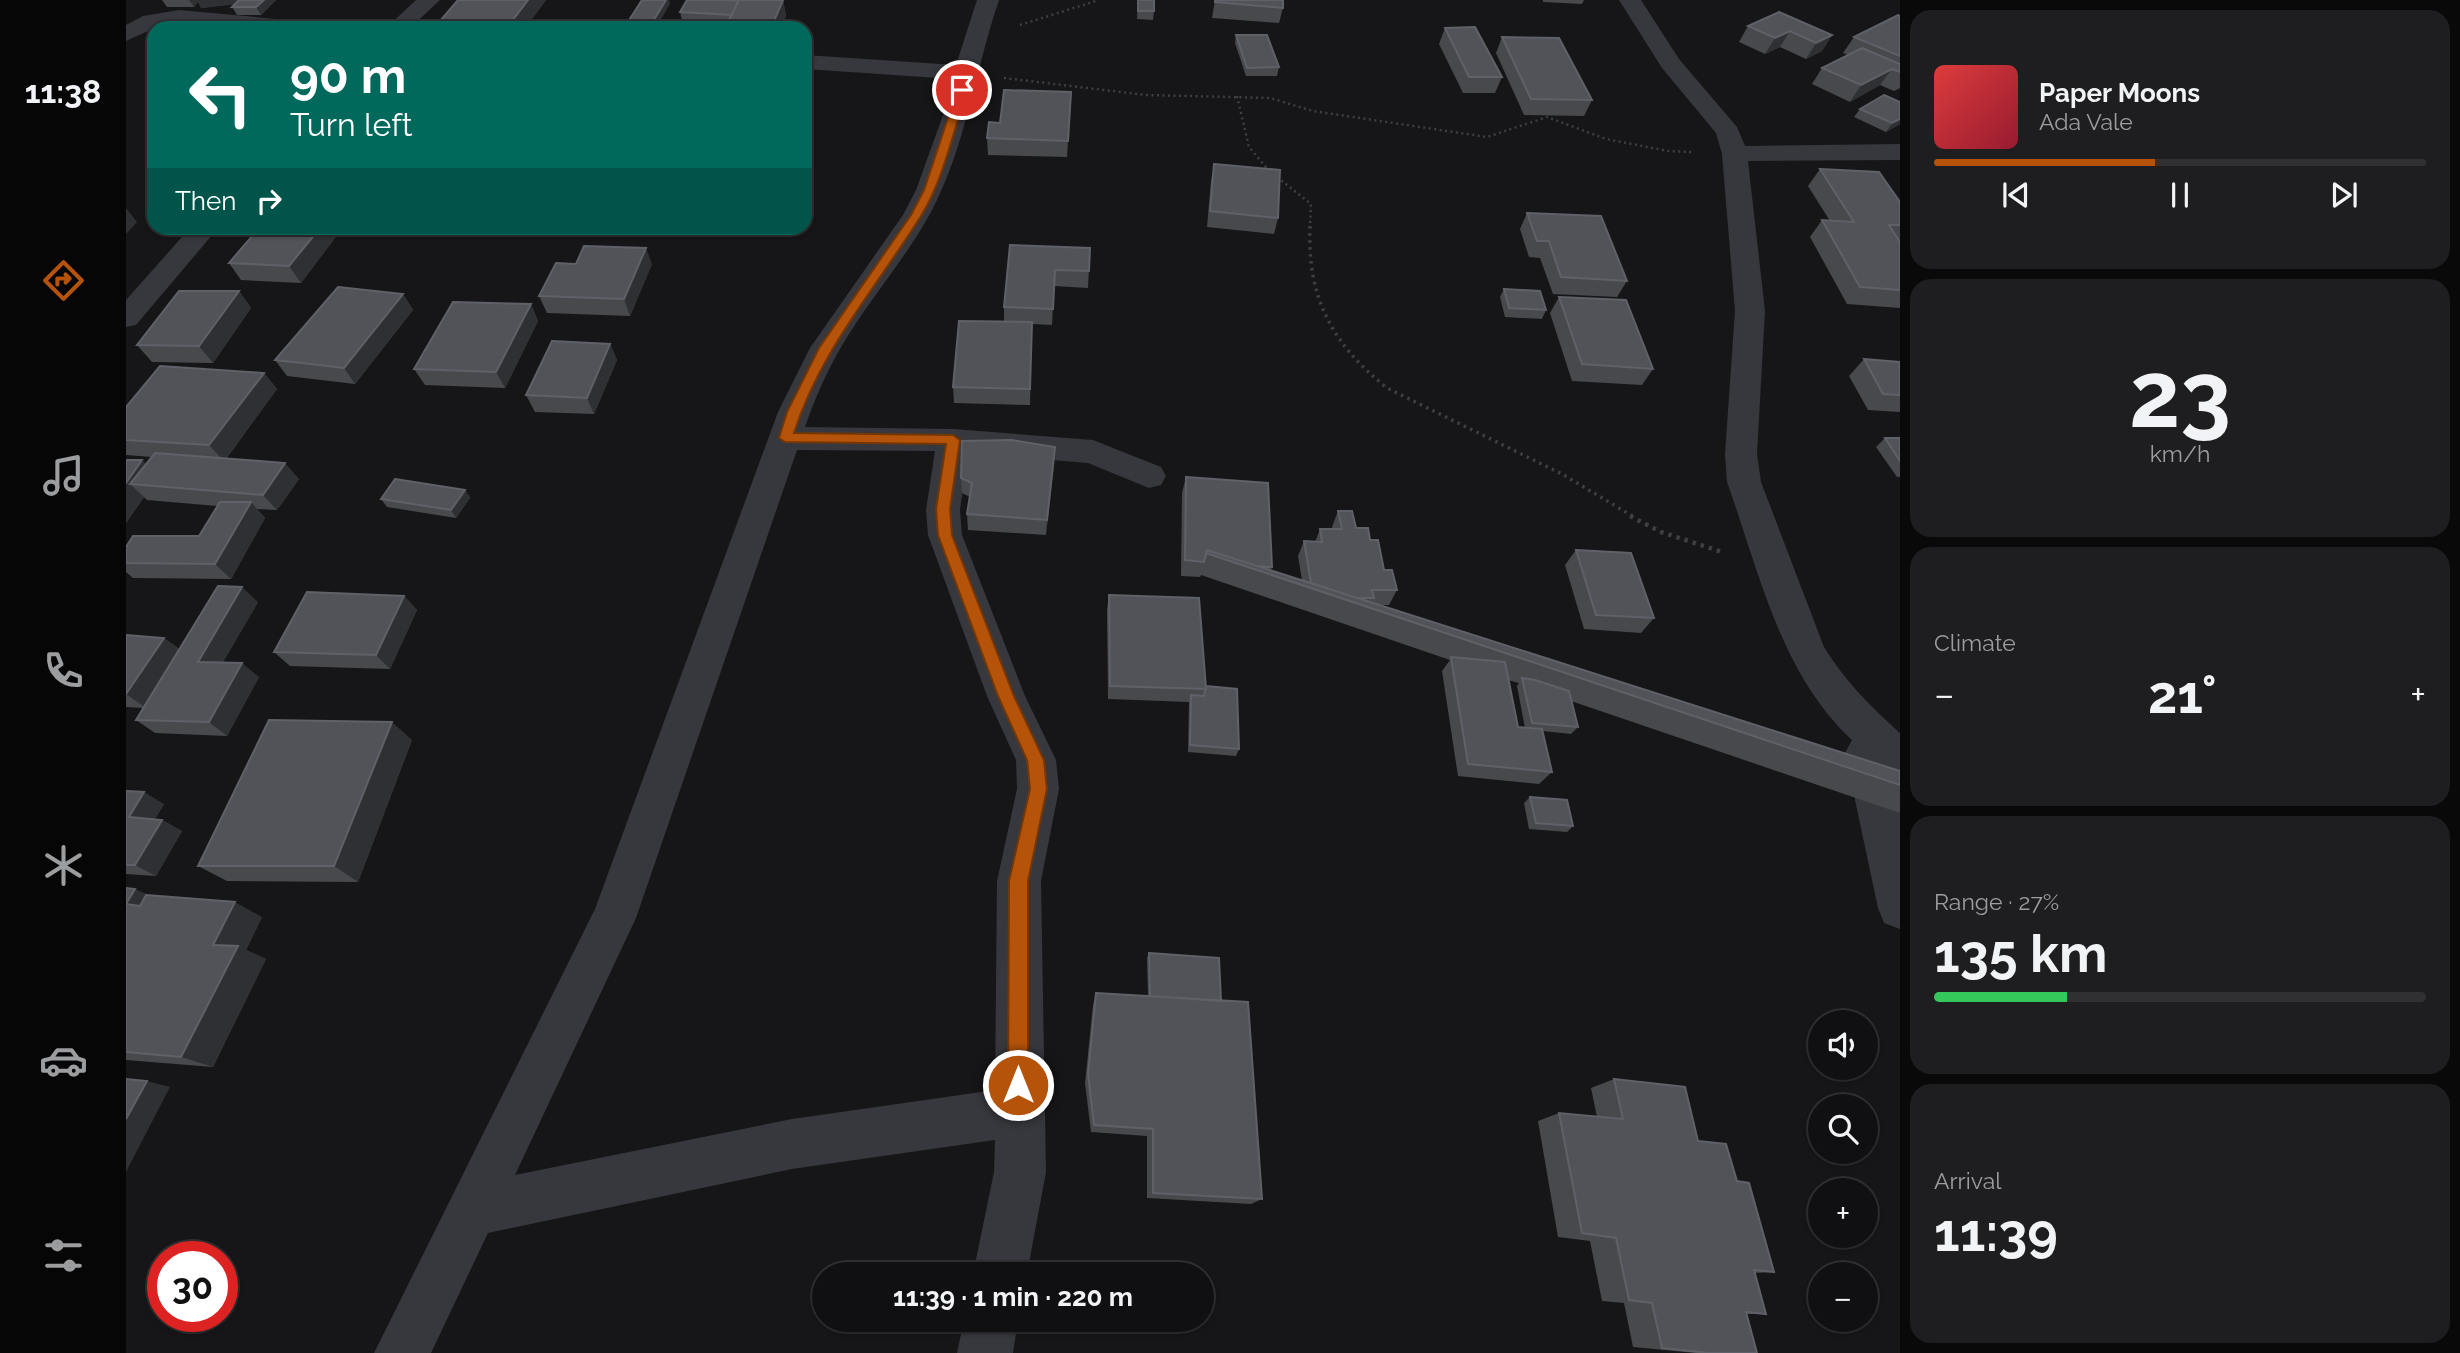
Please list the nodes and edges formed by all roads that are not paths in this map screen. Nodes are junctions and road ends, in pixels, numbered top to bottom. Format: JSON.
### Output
{"nodes":[{"id":1,"x":429,"y":0,"type":"edge"},
{"id":2,"x":988,"y":0,"type":"edge"},
{"id":3,"x":1630,"y":0,"type":"edge"},
{"id":4,"x":151,"y":21,"type":"edge"},
{"id":5,"x":222,"y":21,"type":"edge"},
{"id":6,"x":405,"y":21,"type":"edge"},
{"id":7,"x":147,"y":23,"type":"edge"},
{"id":8,"x":126,"y":34,"type":"edge"},
{"id":9,"x":812,"y":62,"type":"edge"},
{"id":10,"x":967,"y":67,"type":"junction"},
{"id":11,"x":1900,"y":152,"type":"edge"},
{"id":12,"x":1735,"y":154,"type":"junction"},
{"id":13,"x":198,"y":235,"type":"edge"},
{"id":14,"x":126,"y":318,"type":"edge"},
{"id":15,"x":785,"y":438,"type":"junction"},
{"id":16,"x":953,"y":440,"type":"junction"},
{"id":17,"x":1149,"y":476,"type":"dead end"},
{"id":18,"x":1859,"y":721,"type":"junction"},
{"id":19,"x":1900,"y":758,"type":"edge"},
{"id":20,"x":1900,"y":908,"type":"edge"},
{"id":21,"x":1018,"y":1112,"type":"junction"},
{"id":22,"x":472,"y":1210,"type":"junction"},
{"id":23,"x":1002,"y":1262,"type":"edge"},
{"id":24,"x":989,"y":1332,"type":"edge"},
{"id":25,"x":402,"y":1353,"type":"edge"},
{"id":26,"x":985,"y":1353,"type":"edge"}],
"edges":[{"from":1,"to":6,"type":"street"},
{"from":2,"to":10,"type":"street"},
{"from":3,"to":12,"type":"street"},
{"from":4,"to":5,"type":"street"},
{"from":7,"to":8,"type":"street"},
{"from":9,"to":10,"type":"street"},
{"from":10,"to":15,"type":"street"},
{"from":11,"to":12,"type":"street"},
{"from":12,"to":18,"type":"street"},
{"from":13,"to":14,"type":"street"},
{"from":15,"to":16,"type":"street"},
{"from":15,"to":22,"type":"street"},
{"from":16,"to":17,"type":"street"},
{"from":16,"to":21,"type":"street"},
{"from":18,"to":19,"type":"street"},
{"from":18,"to":20,"type":"street"},
{"from":21,"to":22,"type":"street"},
{"from":21,"to":23,"type":"street"},
{"from":22,"to":25,"type":"street"},
{"from":24,"to":26,"type":"street"}]}
